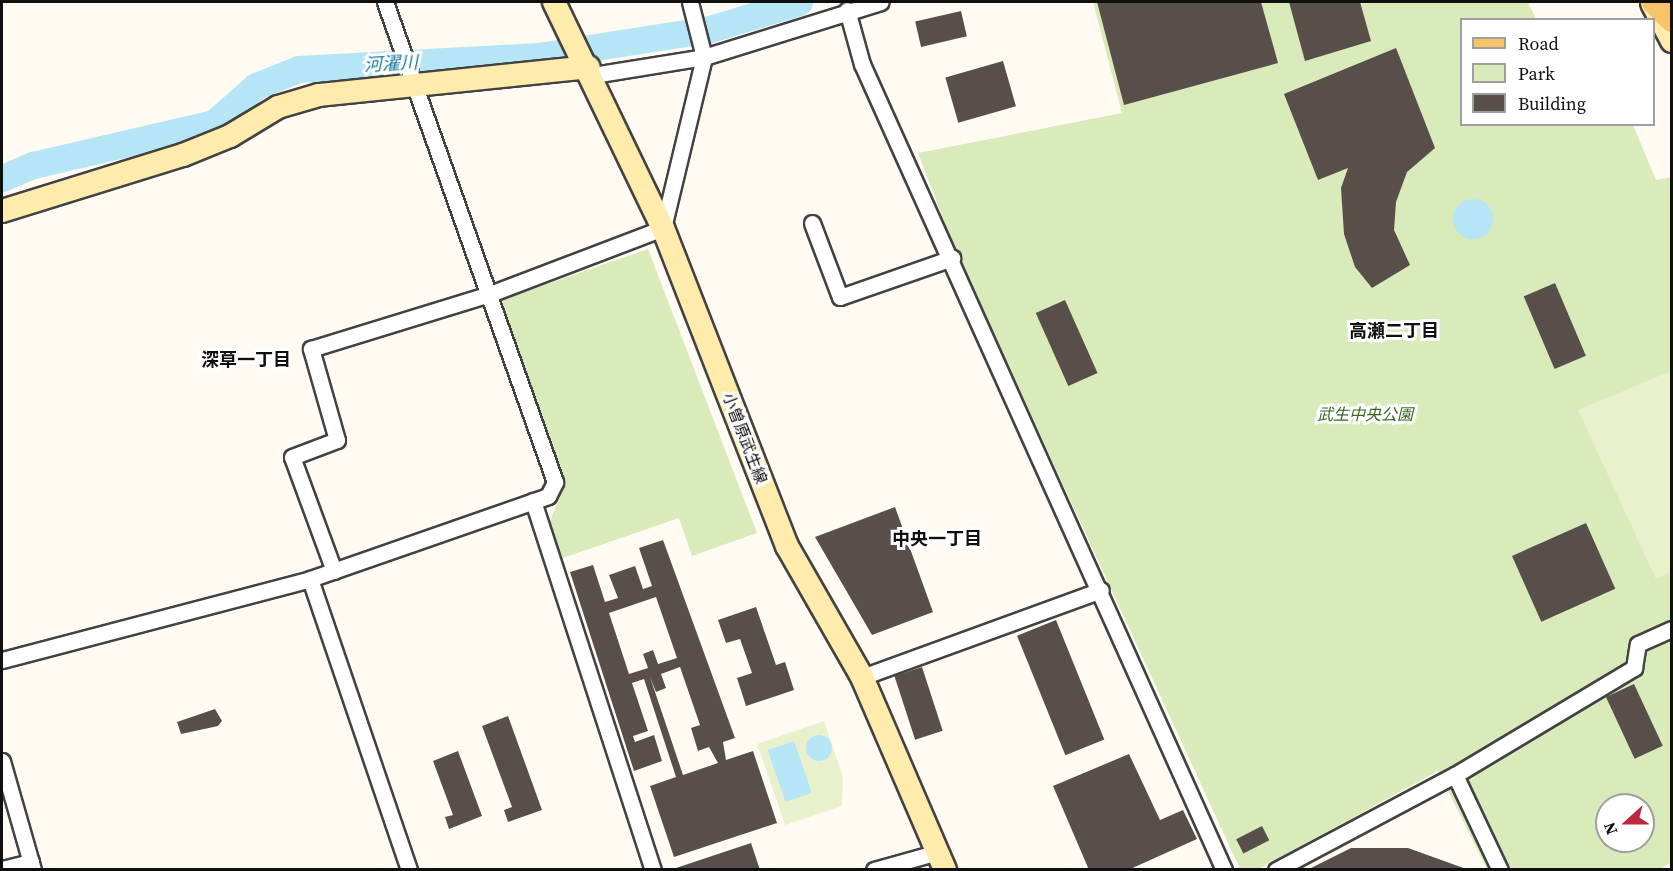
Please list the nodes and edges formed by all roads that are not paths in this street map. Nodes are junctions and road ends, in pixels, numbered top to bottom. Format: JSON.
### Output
{"nodes":[{"id":1,"x":385,"y":2,"type":"edge"},
{"id":2,"x":554,"y":2,"type":"edge"},
{"id":3,"x":690,"y":2,"type":"edge"},
{"id":4,"x":881,"y":2,"type":"edge"},
{"id":5,"x":1653,"y":2,"type":"edge"},
{"id":6,"x":847,"y":10,"type":"junction"},
{"id":7,"x":1671,"y":20,"type":"edge"},
{"id":8,"x":1671,"y":41,"type":"edge"},
{"id":9,"x":704,"y":57,"type":"junction"},
{"id":10,"x":587,"y":63,"type":"junction"},
{"id":11,"x":411,"y":82,"type":"junction"},
{"id":12,"x":2,"y":211,"type":"edge"},
{"id":13,"x":812,"y":223,"type":"dead end"},
{"id":14,"x":663,"y":228,"type":"junction"},
{"id":15,"x":952,"y":258,"type":"junction"},
{"id":16,"x":487,"y":295,"type":"junction"},
{"id":17,"x":533,"y":501,"type":"junction"},
{"id":18,"x":334,"y":571,"type":"junction"},
{"id":19,"x":310,"y":579,"type":"junction"},
{"id":20,"x":1101,"y":590,"type":"junction"},
{"id":21,"x":1671,"y":629,"type":"edge"},
{"id":22,"x":2,"y":660,"type":"edge"},
{"id":23,"x":862,"y":677,"type":"junction"},
{"id":24,"x":2,"y":761,"type":"edge"},
{"id":25,"x":1455,"y":775,"type":"junction"},
{"id":26,"x":941,"y":861,"type":"edge"},
{"id":27,"x":32,"y":866,"type":"edge"},
{"id":28,"x":2,"y":869,"type":"edge"},
{"id":29,"x":409,"y":870,"type":"edge"},
{"id":30,"x":653,"y":870,"type":"edge"},
{"id":31,"x":874,"y":870,"type":"edge"},
{"id":32,"x":1224,"y":870,"type":"edge"},
{"id":33,"x":1276,"y":870,"type":"edge"},
{"id":34,"x":1500,"y":870,"type":"edge"}],
"edges":[{"from":1,"to":11,"type":"street"},
{"from":2,"to":10,"type":"main road","name":"小曽原武生線"},
{"from":3,"to":9,"type":"street"},
{"from":4,"to":6,"type":"street"},
{"from":5,"to":7,"type":"main road"},
{"from":5,"to":8,"type":"main road"},
{"from":6,"to":9,"type":"street"},
{"from":6,"to":15,"type":"street"},
{"from":9,"to":10,"type":"street"},
{"from":9,"to":14,"type":"street"},
{"from":10,"to":11,"type":"main road"},
{"from":10,"to":14,"type":"main road","name":"小曽原武生線"},
{"from":11,"to":12,"type":"main road"},
{"from":11,"to":16,"type":"street"},
{"from":13,"to":15,"type":"street"},
{"from":14,"to":16,"type":"street"},
{"from":14,"to":23,"type":"main road","name":"小曽原武生線"},
{"from":15,"to":20,"type":"street"},
{"from":16,"to":17,"type":"street"},
{"from":16,"to":18,"type":"street"},
{"from":17,"to":18,"type":"street"},
{"from":17,"to":30,"type":"street"},
{"from":18,"to":19,"type":"street"},
{"from":19,"to":22,"type":"street"},
{"from":19,"to":29,"type":"street"},
{"from":20,"to":23,"type":"street"},
{"from":20,"to":32,"type":"street"},
{"from":21,"to":25,"type":"street"},
{"from":23,"to":26,"type":"main road","name":"小曽原武生線"},
{"from":24,"to":27,"type":"street"},
{"from":25,"to":33,"type":"street"},
{"from":25,"to":34,"type":"street"},
{"from":26,"to":31,"type":"street"},
{"from":27,"to":28,"type":"street"}]}
